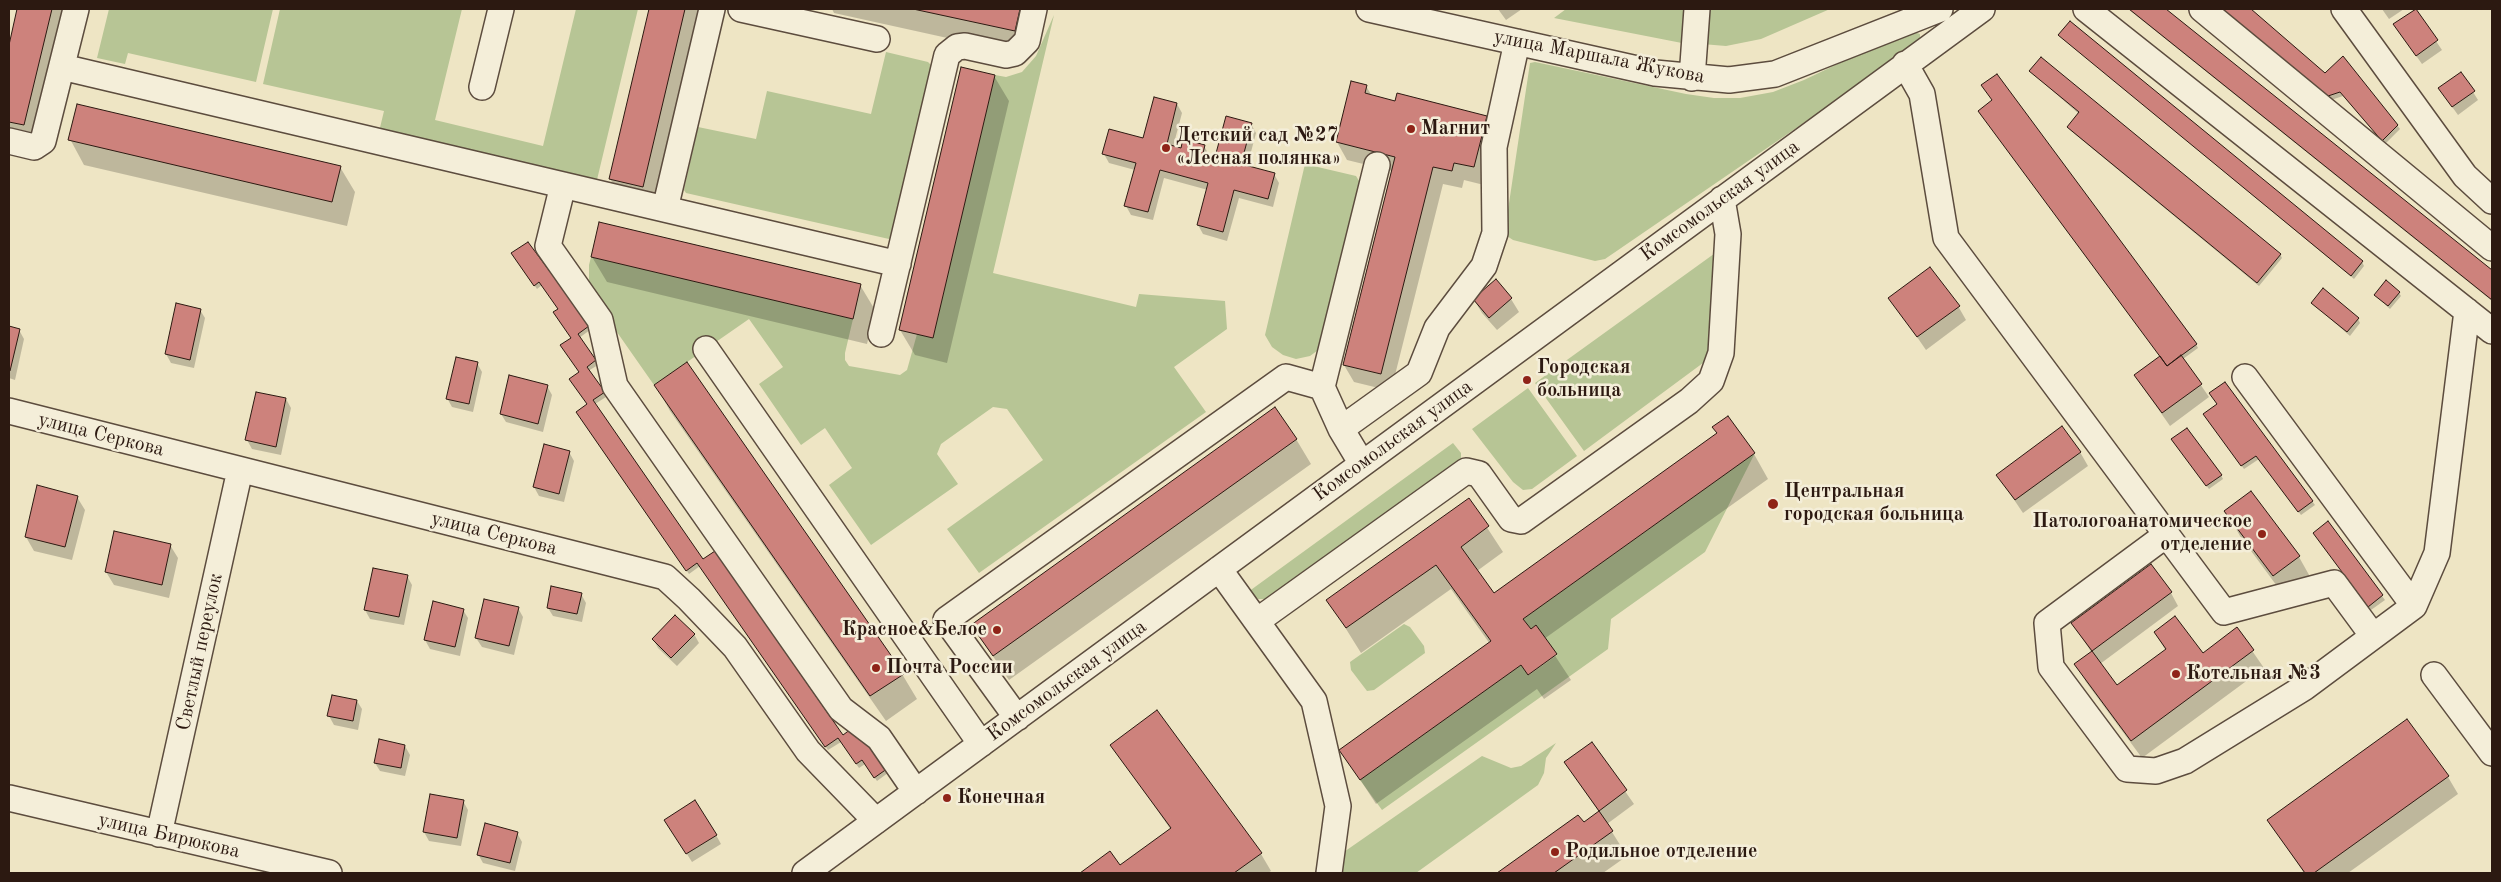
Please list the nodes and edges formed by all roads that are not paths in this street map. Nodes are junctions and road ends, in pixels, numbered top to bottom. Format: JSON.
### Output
{"nodes":[{"id":1,"x":76,"y":9,"type":"edge"},
{"id":2,"x":501,"y":9,"type":"edge"},
{"id":3,"x":712,"y":9,"type":"edge"},
{"id":4,"x":741,"y":9,"type":"edge"},
{"id":5,"x":1034,"y":9,"type":"edge"},
{"id":6,"x":1369,"y":9,"type":"edge"},
{"id":7,"x":1696,"y":9,"type":"edge"},
{"id":8,"x":1940,"y":9,"type":"edge"},
{"id":9,"x":1982,"y":9,"type":"edge"},
{"id":10,"x":2086,"y":9,"type":"edge"},
{"id":11,"x":2202,"y":9,"type":"edge"},
{"id":12,"x":2344,"y":9,"type":"edge"},
{"id":13,"x":793,"y":14,"type":"edge"},
{"id":14,"x":1425,"y":15,"type":"edge"},
{"id":15,"x":877,"y":39,"type":"dead end"},
{"id":16,"x":1517,"y":42,"type":"junction"},
{"id":17,"x":1905,"y":64,"type":"junction"},
{"id":18,"x":62,"y":67,"type":"junction"},
{"id":19,"x":1692,"y":78,"type":"junction"},
{"id":20,"x":482,"y":87,"type":"dead end"},
{"id":21,"x":9,"y":141,"type":"edge"},
{"id":22,"x":1377,"y":165,"type":"dead end"},
{"id":23,"x":563,"y":185,"type":"junction"},
{"id":24,"x":2423,"y":191,"type":"junction"},
{"id":25,"x":1722,"y":199,"type":"junction"},
{"id":26,"x":2491,"y":206,"type":"edge"},
{"id":27,"x":664,"y":209,"type":"junction"},
{"id":28,"x":2492,"y":248,"type":"edge"},
{"id":29,"x":898,"y":264,"type":"junction"},
{"id":30,"x":2467,"y":311,"type":"junction"},
{"id":31,"x":2492,"y":331,"type":"edge"},
{"id":32,"x":881,"y":334,"type":"dead end"},
{"id":33,"x":706,"y":349,"type":"dead end"},
{"id":34,"x":2245,"y":377,"type":"dead end"},
{"id":35,"x":1322,"y":387,"type":"junction"},
{"id":36,"x":9,"y":411,"type":"edge"},
{"id":37,"x":1341,"y":429,"type":"junction"},
{"id":38,"x":1362,"y":464,"type":"junction"},
{"id":39,"x":240,"y":470,"type":"junction"},
{"id":40,"x":2166,"y":535,"type":"junction"},
{"id":41,"x":1219,"y":569,"type":"junction"},
{"id":42,"x":2414,"y":606,"type":"junction"},
{"id":43,"x":1257,"y":621,"type":"junction"},
{"id":44,"x":2373,"y":636,"type":"junction"},
{"id":45,"x":2434,"y":676,"type":"dead end"},
{"id":46,"x":1017,"y":718,"type":"junction"},
{"id":47,"x":981,"y":744,"type":"junction"},
{"id":48,"x":2492,"y":753,"type":"edge"},
{"id":49,"x":916,"y":792,"type":"junction"},
{"id":50,"x":9,"y":798,"type":"edge"},
{"id":51,"x":876,"y":821,"type":"junction"},
{"id":52,"x":159,"y":834,"type":"junction"},
{"id":53,"x":329,"y":873,"type":"edge"},
{"id":54,"x":805,"y":873,"type":"edge"},
{"id":55,"x":1329,"y":873,"type":"edge"}],
"edges":[{"from":1,"to":18,"type":"street"},
{"from":2,"to":20,"type":"street"},
{"from":3,"to":27,"type":"street"},
{"from":4,"to":13,"type":"street"},
{"from":5,"to":29,"type":"street"},
{"from":6,"to":14,"type":"street","name":"улица Маршала Жукова"},
{"from":7,"to":19,"type":"street"},
{"from":8,"to":19,"type":"street","name":"улица Маршала Жукова"},
{"from":9,"to":17,"type":"street","name":"Комсомольская улица"},
{"from":10,"to":30,"type":"street"},
{"from":11,"to":24,"type":"street"},
{"from":12,"to":26,"type":"street"},
{"from":13,"to":15,"type":"street"},
{"from":14,"to":16,"type":"street","name":"улица Маршала Жукова"},
{"from":16,"to":19,"type":"street","name":"улица Маршала Жукова"},
{"from":16,"to":37,"type":"street"},
{"from":17,"to":25,"type":"street","name":"Комсомольская улица"},
{"from":17,"to":40,"type":"street"},
{"from":18,"to":21,"type":"street"},
{"from":18,"to":23,"type":"street"},
{"from":22,"to":35,"type":"street"},
{"from":23,"to":27,"type":"street"},
{"from":23,"to":49,"type":"street"},
{"from":24,"to":26,"type":"street"},
{"from":24,"to":28,"type":"street"},
{"from":25,"to":38,"type":"street","name":"Комсомольская улица"},
{"from":25,"to":43,"type":"street"},
{"from":27,"to":29,"type":"street"},
{"from":29,"to":32,"type":"street"},
{"from":30,"to":31,"type":"street"},
{"from":30,"to":42,"type":"street"},
{"from":33,"to":47,"type":"street"},
{"from":34,"to":42,"type":"street"},
{"from":35,"to":37,"type":"street"},
{"from":35,"to":46,"type":"street"},
{"from":36,"to":39,"type":"street","name":"улица Серкова"},
{"from":37,"to":38,"type":"street"},
{"from":38,"to":41,"type":"street","name":"Комсомольская улица"},
{"from":39,"to":51,"type":"street","name":"улица Серкова"},
{"from":39,"to":52,"type":"street","name":"Светлый переулок"},
{"from":40,"to":44,"type":"street"},
{"from":40,"to":44,"type":"street"},
{"from":41,"to":43,"type":"street"},
{"from":41,"to":46,"type":"street","name":"Комсомольская улица"},
{"from":42,"to":44,"type":"street"},
{"from":43,"to":55,"type":"street"},
{"from":45,"to":48,"type":"street"},
{"from":46,"to":47,"type":"street","name":"Комсомольская улица"},
{"from":47,"to":49,"type":"street","name":"Комсомольская улица"},
{"from":49,"to":51,"type":"street","name":"Комсомольская улица"},
{"from":50,"to":52,"type":"street","name":"улица Бирюкова"},
{"from":51,"to":54,"type":"street","name":"Комсомольская улица"},
{"from":52,"to":53,"type":"street","name":"улица Бирюкова"}]}
